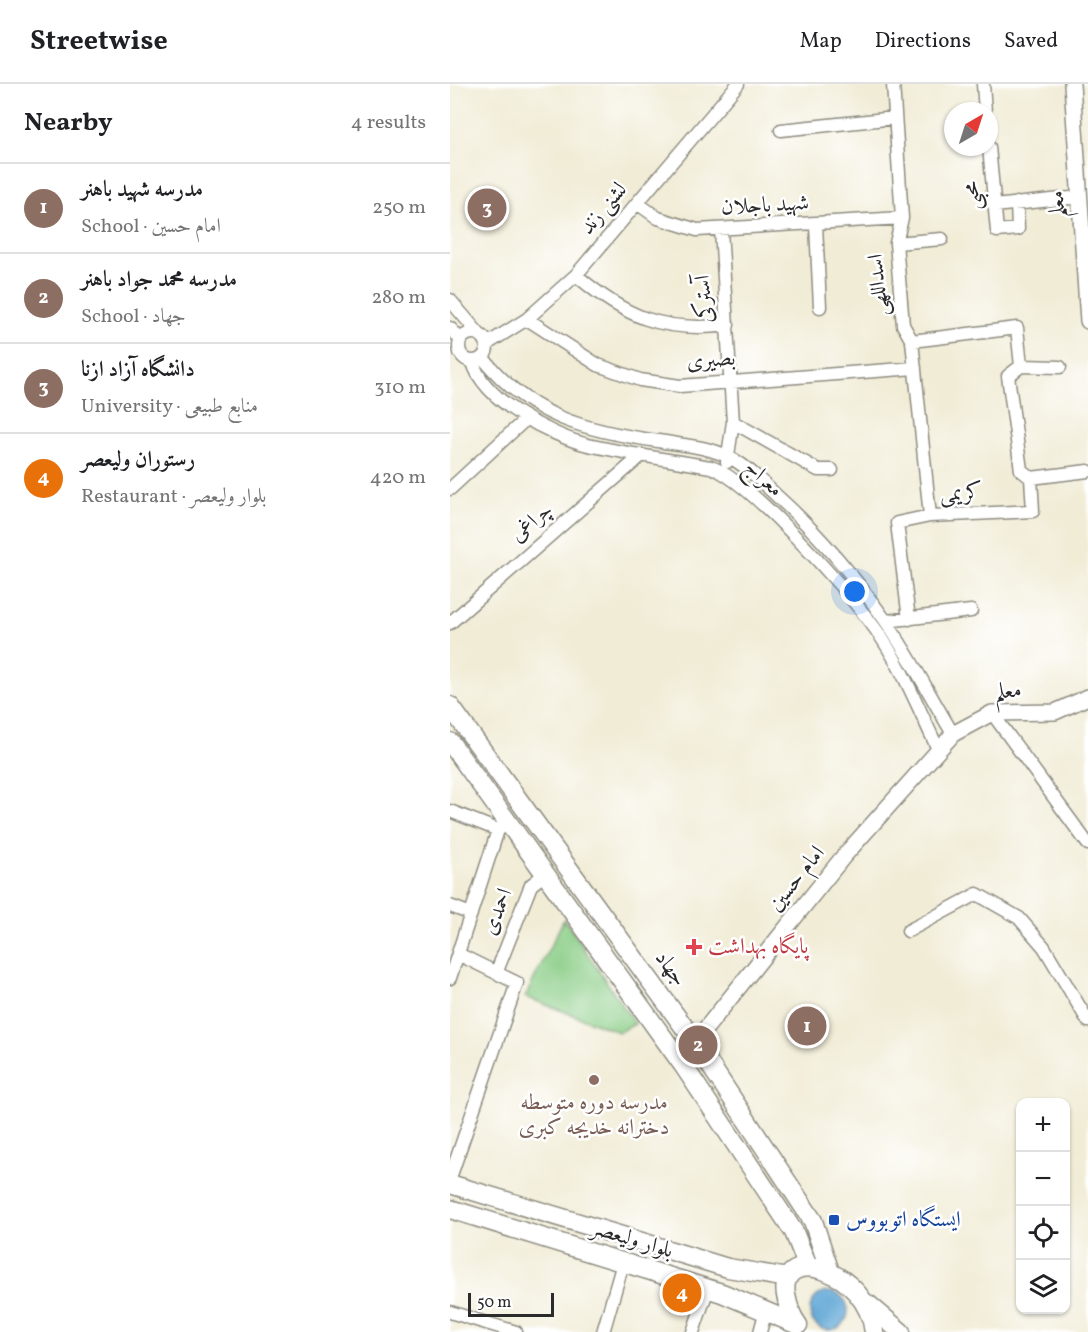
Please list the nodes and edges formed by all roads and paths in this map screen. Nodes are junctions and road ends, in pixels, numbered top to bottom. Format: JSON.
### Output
{"nodes":[{"id":1,"x":738,"y":84,"type":"edge"},
{"id":2,"x":893,"y":84,"type":"edge"},
{"id":3,"x":983,"y":84,"type":"edge"},
{"id":4,"x":1072,"y":84,"type":"edge"},
{"id":5,"x":984,"y":102,"type":"edge"},
{"id":6,"x":895,"y":118,"type":"junction"},
{"id":7,"x":781,"y":130,"type":"dead end"},
{"id":8,"x":990,"y":156,"type":"edge"},
{"id":9,"x":1083,"y":160,"type":"edge"},
{"id":10,"x":1080,"y":197,"type":"junction"},
{"id":11,"x":637,"y":203,"type":"junction"},
{"id":12,"x":1017,"y":203,"type":"junction"},
{"id":13,"x":994,"y":206,"type":"junction"},
{"id":14,"x":902,"y":218,"type":"junction"},
{"id":15,"x":816,"y":225,"type":"junction"},
{"id":16,"x":721,"y":230,"type":"junction"},
{"id":17,"x":942,"y":239,"type":"dead end"},
{"id":18,"x":896,"y":243,"type":"junction"},
{"id":19,"x":1086,"y":255,"type":"edge"},
{"id":20,"x":576,"y":275,"type":"junction"},
{"id":21,"x":450,"y":300,"type":"edge"},
{"id":22,"x":820,"y":307,"type":"dead end"},
{"id":23,"x":527,"y":319,"type":"junction"},
{"id":24,"x":1088,"y":321,"type":"edge"},
{"id":25,"x":728,"y":325,"type":"junction"},
{"id":26,"x":450,"y":328,"type":"edge"},
{"id":27,"x":479,"y":334,"type":"junction"},
{"id":28,"x":912,"y":341,"type":"junction"},
{"id":29,"x":487,"y":344,"type":"junction"},
{"id":30,"x":457,"y":346,"type":"edge"},
{"id":31,"x":478,"y":360,"type":"junction"},
{"id":32,"x":1021,"y":366,"type":"junction"},
{"id":33,"x":1060,"y":367,"type":"dead end"},
{"id":34,"x":915,"y":368,"type":"junction"},
{"id":35,"x":730,"y":380,"type":"junction"},
{"id":36,"x":527,"y":418,"type":"junction"},
{"id":37,"x":733,"y":422,"type":"junction"},
{"id":38,"x":642,"y":455,"type":"junction"},
{"id":39,"x":729,"y":457,"type":"junction"},
{"id":40,"x":832,"y":470,"type":"dead end"},
{"id":41,"x":1088,"y":471,"type":"edge"},
{"id":42,"x":724,"y":472,"type":"junction"},
{"id":43,"x":1031,"y":478,"type":"junction"},
{"id":44,"x":450,"y":489,"type":"edge"},
{"id":45,"x":930,"y":516,"type":"junction"},
{"id":46,"x":971,"y":611,"type":"dead end"},
{"id":47,"x":909,"y":619,"type":"junction"},
{"id":48,"x":886,"y":621,"type":"junction"},
{"id":49,"x":450,"y":623,"type":"edge"},
{"id":50,"x":1088,"y":697,"type":"edge"},
{"id":51,"x":450,"y":706,"type":"edge"},
{"id":52,"x":992,"y":714,"type":"junction"},
{"id":53,"x":953,"y":734,"type":"junction"},
{"id":54,"x":450,"y":742,"type":"edge"},
{"id":55,"x":482,"y":749,"type":"junction"},
{"id":56,"x":938,"y":749,"type":"junction"},
{"id":57,"x":464,"y":761,"type":"junction"},
{"id":58,"x":450,"y":811,"type":"edge"},
{"id":59,"x":503,"y":827,"type":"junction"},
{"id":60,"x":1088,"y":844,"type":"edge"},
{"id":61,"x":545,"y":874,"type":"junction"},
{"id":62,"x":450,"y":906,"type":"edge"},
{"id":63,"x":471,"y":914,"type":"junction"},
{"id":64,"x":605,"y":918,"type":"junction"},
{"id":65,"x":585,"y":929,"type":"junction"},
{"id":66,"x":908,"y":931,"type":"dead end"},
{"id":67,"x":458,"y":954,"type":"junction"},
{"id":68,"x":497,"y":971,"type":"junction"},
{"id":69,"x":450,"y":978,"type":"edge"},
{"id":70,"x":1088,"y":1021,"type":"edge"},
{"id":71,"x":695,"y":1042,"type":"junction"},
{"id":72,"x":450,"y":1178,"type":"edge"},
{"id":73,"x":450,"y":1184,"type":"edge"},
{"id":74,"x":450,"y":1209,"type":"edge"},
{"id":75,"x":813,"y":1221,"type":"junction"},
{"id":76,"x":794,"y":1232,"type":"junction"},
{"id":77,"x":623,"y":1263,"type":"junction"},
{"id":78,"x":808,"y":1267,"type":"junction"},
{"id":79,"x":728,"y":1268,"type":"junction"},
{"id":80,"x":830,"y":1272,"type":"junction"},
{"id":81,"x":788,"y":1278,"type":"junction"},
{"id":82,"x":715,"y":1291,"type":"junction"},
{"id":83,"x":864,"y":1301,"type":"junction"},
{"id":84,"x":766,"y":1310,"type":"junction"},
{"id":85,"x":450,"y":1312,"type":"edge"},
{"id":86,"x":801,"y":1328,"type":"edge"},
{"id":87,"x":516,"y":1332,"type":"edge"},
{"id":88,"x":603,"y":1332,"type":"edge"},
{"id":89,"x":693,"y":1332,"type":"edge"},
{"id":90,"x":760,"y":1332,"type":"edge"},
{"id":91,"x":874,"y":1332,"type":"edge"},
{"id":92,"x":901,"y":1332,"type":"edge"}],
"edges":[{"from":1,"to":11,"type":"street","name":"لشنی زند"},
{"from":2,"to":6,"type":"street","name":"اسداللهی"},
{"from":3,"to":5,"type":"street"},
{"from":4,"to":9,"type":"street","name":"معلم"},
{"from":6,"to":7,"type":"street"},
{"from":6,"to":14,"type":"street","name":"اسداللهی"},
{"from":8,"to":13,"type":"street","name":"محبی"},
{"from":9,"to":10,"type":"street","name":"معلم"},
{"from":10,"to":12,"type":"street"},
{"from":10,"to":19,"type":"street","name":"معلم"},
{"from":11,"to":16,"type":"street","name":"شهید باجلان"},
{"from":11,"to":20,"type":"street","name":"لشنی زند"},
{"from":12,"to":13,"type":"street"},
{"from":12,"to":13,"type":"street","name":"محبی"},
{"from":14,"to":15,"type":"street","name":"شهید باجلان"},
{"from":14,"to":18,"type":"street","name":"اسداللهی"},
{"from":15,"to":16,"type":"street","name":"شهید باجلان"},
{"from":15,"to":22,"type":"street"},
{"from":16,"to":25,"type":"street","name":"آسترکی"},
{"from":17,"to":18,"type":"street"},
{"from":18,"to":28,"type":"street","name":"اسداللهی"},
{"from":19,"to":24,"type":"street","name":"معلم"},
{"from":20,"to":23,"type":"street","name":"لشنی زند"},
{"from":20,"to":25,"type":"street"},
{"from":21,"to":27,"type":"street"},
{"from":23,"to":29,"type":"street","name":"لشنی زند"},
{"from":23,"to":35,"type":"street","name":"بصیری"},
{"from":25,"to":35,"type":"street","name":"آسترکی"},
{"from":26,"to":30,"type":"street"},
{"from":27,"to":29,"type":"street"},
{"from":27,"to":30,"type":"street"},
{"from":28,"to":32,"type":"street"},
{"from":28,"to":34,"type":"street","name":"اسداللهی"},
{"from":29,"to":31,"type":"street"},
{"from":30,"to":31,"type":"street"},
{"from":31,"to":36,"type":"street","name":"معراج"},
{"from":31,"to":39,"type":"street","name":"معراج"},
{"from":32,"to":33,"type":"street"},
{"from":32,"to":43,"type":"street"},
{"from":34,"to":35,"type":"street","name":"بصیری"},
{"from":34,"to":45,"type":"street","name":"اسداللهی"},
{"from":35,"to":37,"type":"street","name":"آسترکی"},
{"from":36,"to":38,"type":"street","name":"معراج"},
{"from":36,"to":44,"type":"street"},
{"from":37,"to":39,"type":"street","name":"آسترکی"},
{"from":37,"to":40,"type":"street"},
{"from":38,"to":42,"type":"street","name":"معراج"},
{"from":38,"to":49,"type":"street","name":"چراغی"},
{"from":39,"to":42,"type":"street","name":"آسترکی"},
{"from":39,"to":48,"type":"street","name":"معراج"},
{"from":41,"to":43,"type":"street"},
{"from":42,"to":56,"type":"street","name":"معراج"},
{"from":43,"to":45,"type":"street","name":"کریمی"},
{"from":45,"to":47,"type":"street","name":"کریمی"},
{"from":46,"to":47,"type":"street"},
{"from":47,"to":48,"type":"street"},
{"from":48,"to":53,"type":"street","name":"معراج"},
{"from":50,"to":52,"type":"street","name":"معلم"},
{"from":51,"to":55,"type":"main road","name":"جهاد"},
{"from":52,"to":53,"type":"street","name":"معلم"},
{"from":52,"to":60,"type":"street"},
{"from":53,"to":56,"type":"street","name":"معلم"},
{"from":54,"to":57,"type":"main road","name":"جهاد"},
{"from":55,"to":57,"type":"main road"},
{"from":55,"to":64,"type":"main road","name":"جهاد"},
{"from":56,"to":71,"type":"street","name":"امام حسین"},
{"from":57,"to":59,"type":"main road","name":"جهاد"},
{"from":58,"to":59,"type":"street"},
{"from":59,"to":61,"type":"main road","name":"جهاد"},
{"from":59,"to":63,"type":"street"},
{"from":61,"to":65,"type":"main road","name":"جهاد"},
{"from":61,"to":68,"type":"street","name":"احمدی"},
{"from":62,"to":63,"type":"street"},
{"from":63,"to":67,"type":"street"},
{"from":64,"to":65,"type":"main road"},
{"from":64,"to":71,"type":"main road","name":"جهاد"},
{"from":65,"to":76,"type":"main road","name":"جهاد"},
{"from":66,"to":70,"type":"street"},
{"from":67,"to":68,"type":"street","name":"احمدی"},
{"from":67,"to":69,"type":"street"},
{"from":68,"to":72,"type":"street","name":"احمدی"},
{"from":71,"to":75,"type":"main road","name":"جهاد"},
{"from":73,"to":79,"type":"main road","name":"بلوار ولیعصر"},
{"from":74,"to":77,"type":"main road","name":"بلوار ولیعصر"},
{"from":75,"to":76,"type":"main road"},
{"from":75,"to":80,"type":"main road","name":"جهاد"},
{"from":76,"to":78,"type":"main road","name":"جهاد"},
{"from":77,"to":82,"type":"main road","name":"بلوار ولیعصر"},
{"from":77,"to":88,"type":"street"},
{"from":78,"to":80,"type":"main road"},
{"from":78,"to":81,"type":"main road"},
{"from":79,"to":81,"type":"main road","name":"بلوار ولیعصر"},
{"from":79,"to":82,"type":"main road"},
{"from":80,"to":83,"type":"main road"},
{"from":81,"to":86,"type":"main road"},
{"from":82,"to":84,"type":"main road","name":"بلوار ولیعصر"},
{"from":82,"to":89,"type":"street"},
{"from":83,"to":91,"type":"main road"},
{"from":83,"to":92,"type":"main road"},
{"from":84,"to":86,"type":"main road","name":"بلوار ولیعصر"},
{"from":84,"to":90,"type":"street"},
{"from":85,"to":87,"type":"street"}]}
